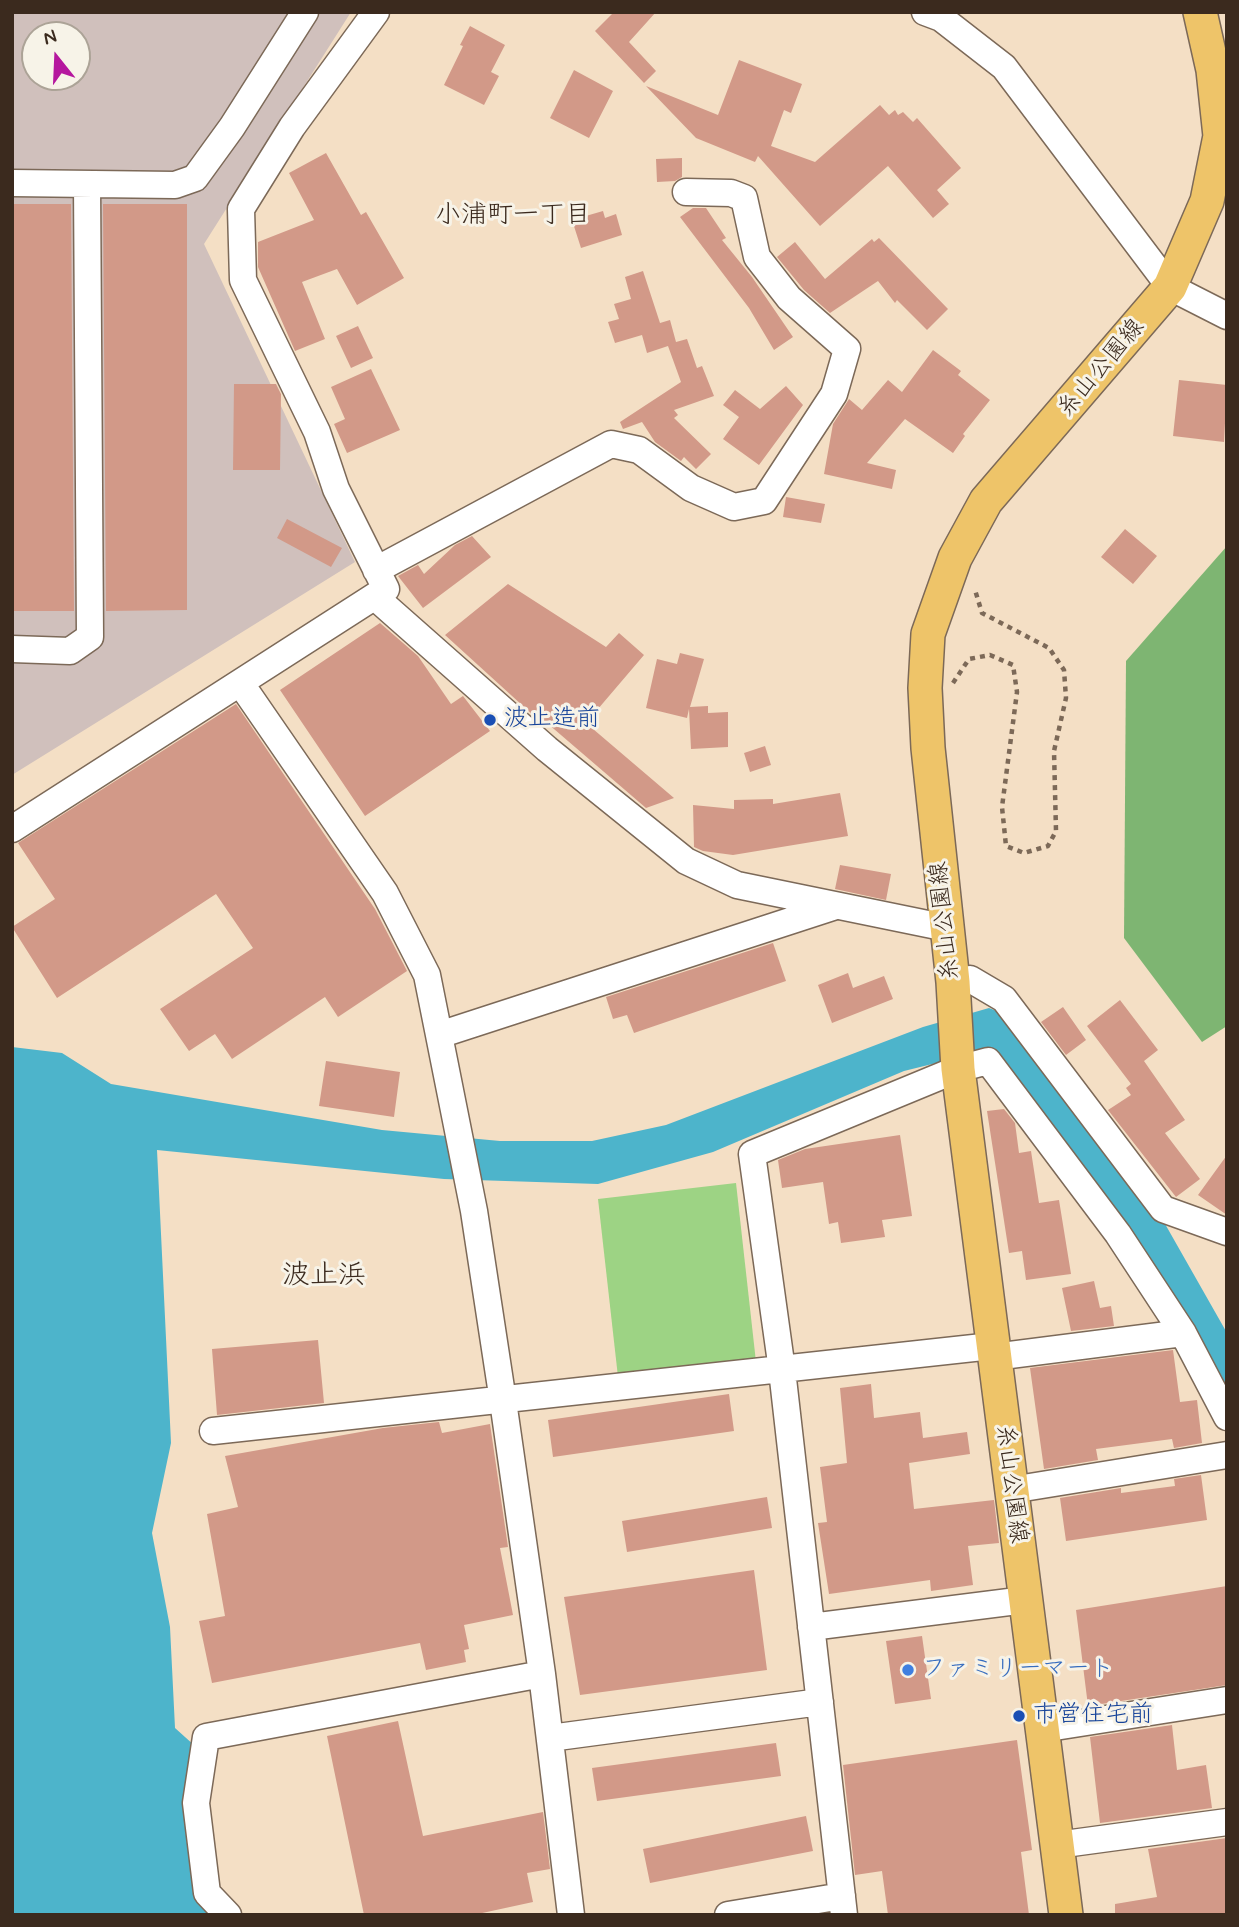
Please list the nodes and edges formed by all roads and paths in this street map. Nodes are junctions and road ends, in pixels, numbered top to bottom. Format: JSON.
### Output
{"nodes":[{"id":1,"x":305,"y":12,"type":"edge"},
{"id":2,"x":376,"y":12,"type":"edge"},
{"id":3,"x":925,"y":12,"type":"edge"},
{"id":4,"x":1200,"y":12,"type":"edge"},
{"id":5,"x":12,"y":183,"type":"edge"},
{"id":6,"x":87,"y":184,"type":"junction"},
{"id":7,"x":686,"y":192,"type":"dead end"},
{"id":8,"x":1170,"y":287,"type":"junction"},
{"id":9,"x":1227,"y":316,"type":"edge"},
{"id":10,"x":376,"y":570,"type":"junction"},
{"id":11,"x":974,"y":587,"type":"dead end"},
{"id":12,"x":375,"y":597,"type":"junction"},
{"id":13,"x":12,"y":649,"type":"edge"},
{"id":14,"x":241,"y":684,"type":"junction"},
{"id":15,"x":951,"y":694,"type":"dead end"},
{"id":16,"x":12,"y":829,"type":"edge"},
{"id":17,"x":836,"y":905,"type":"junction"},
{"id":18,"x":947,"y":929,"type":"junction"},
{"id":19,"x":953,"y":982,"type":"junction"},
{"id":20,"x":439,"y":1035,"type":"junction"},
{"id":21,"x":958,"y":1069,"type":"junction"},
{"id":22,"x":1227,"y":1232,"type":"edge"},
{"id":23,"x":1183,"y":1333,"type":"junction"},
{"id":24,"x":993,"y":1351,"type":"junction"},
{"id":25,"x":782,"y":1370,"type":"junction"},
{"id":26,"x":503,"y":1401,"type":"junction"},
{"id":27,"x":1227,"y":1417,"type":"edge"},
{"id":28,"x":213,"y":1431,"type":"dead end"},
{"id":29,"x":1227,"y":1455,"type":"edge"},
{"id":30,"x":1011,"y":1490,"type":"junction"},
{"id":31,"x":1025,"y":1600,"type":"junction"},
{"id":32,"x":811,"y":1627,"type":"junction"},
{"id":33,"x":542,"y":1674,"type":"junction"},
{"id":34,"x":1227,"y":1700,"type":"edge"},
{"id":35,"x":820,"y":1702,"type":"junction"},
{"id":36,"x":1042,"y":1729,"type":"junction"},
{"id":37,"x":550,"y":1738,"type":"junction"},
{"id":38,"x":1227,"y":1822,"type":"edge"},
{"id":39,"x":1057,"y":1845,"type":"junction"},
{"id":40,"x":843,"y":1905,"type":"edge"},
{"id":41,"x":228,"y":1915,"type":"edge"},
{"id":42,"x":571,"y":1915,"type":"edge"},
{"id":43,"x":728,"y":1915,"type":"edge"},
{"id":44,"x":1066,"y":1915,"type":"edge"}],
"edges":[{"from":1,"to":6,"type":"street"},
{"from":2,"to":10,"type":"street"},
{"from":3,"to":8,"type":"street"},
{"from":4,"to":8,"type":"main road","name":"糸山公園線"},
{"from":5,"to":6,"type":"street"},
{"from":6,"to":13,"type":"street"},
{"from":7,"to":10,"type":"street"},
{"from":8,"to":9,"type":"street"},
{"from":8,"to":18,"type":"main road","name":"糸山公園線"},
{"from":10,"to":12,"type":"street"},
{"from":11,"to":15,"type":"path"},
{"from":12,"to":14,"type":"street"},
{"from":12,"to":17,"type":"street"},
{"from":14,"to":16,"type":"street"},
{"from":14,"to":20,"type":"street"},
{"from":17,"to":18,"type":"street"},
{"from":17,"to":20,"type":"street"},
{"from":18,"to":19,"type":"main road","name":"糸山公園線"},
{"from":19,"to":21,"type":"main road","name":"糸山公園線"},
{"from":19,"to":22,"type":"street"},
{"from":20,"to":26,"type":"street"},
{"from":21,"to":23,"type":"street"},
{"from":21,"to":24,"type":"main road","name":"糸山公園線"},
{"from":21,"to":25,"type":"street"},
{"from":23,"to":24,"type":"street"},
{"from":23,"to":27,"type":"street"},
{"from":24,"to":25,"type":"street"},
{"from":24,"to":30,"type":"main road","name":"糸山公園線"},
{"from":25,"to":26,"type":"street"},
{"from":25,"to":32,"type":"street"},
{"from":26,"to":28,"type":"street"},
{"from":26,"to":33,"type":"street"},
{"from":29,"to":30,"type":"street"},
{"from":30,"to":31,"type":"main road","name":"糸山公園線"},
{"from":31,"to":32,"type":"street"},
{"from":31,"to":36,"type":"main road","name":"糸山公園線"},
{"from":32,"to":35,"type":"street"},
{"from":33,"to":37,"type":"street"},
{"from":33,"to":41,"type":"street"},
{"from":34,"to":36,"type":"street"},
{"from":35,"to":37,"type":"street"},
{"from":35,"to":40,"type":"street"},
{"from":36,"to":39,"type":"main road","name":"糸山公園線"},
{"from":37,"to":42,"type":"street"},
{"from":38,"to":39,"type":"street"},
{"from":39,"to":44,"type":"main road","name":"糸山公園線"},
{"from":40,"to":43,"type":"street"}]}
